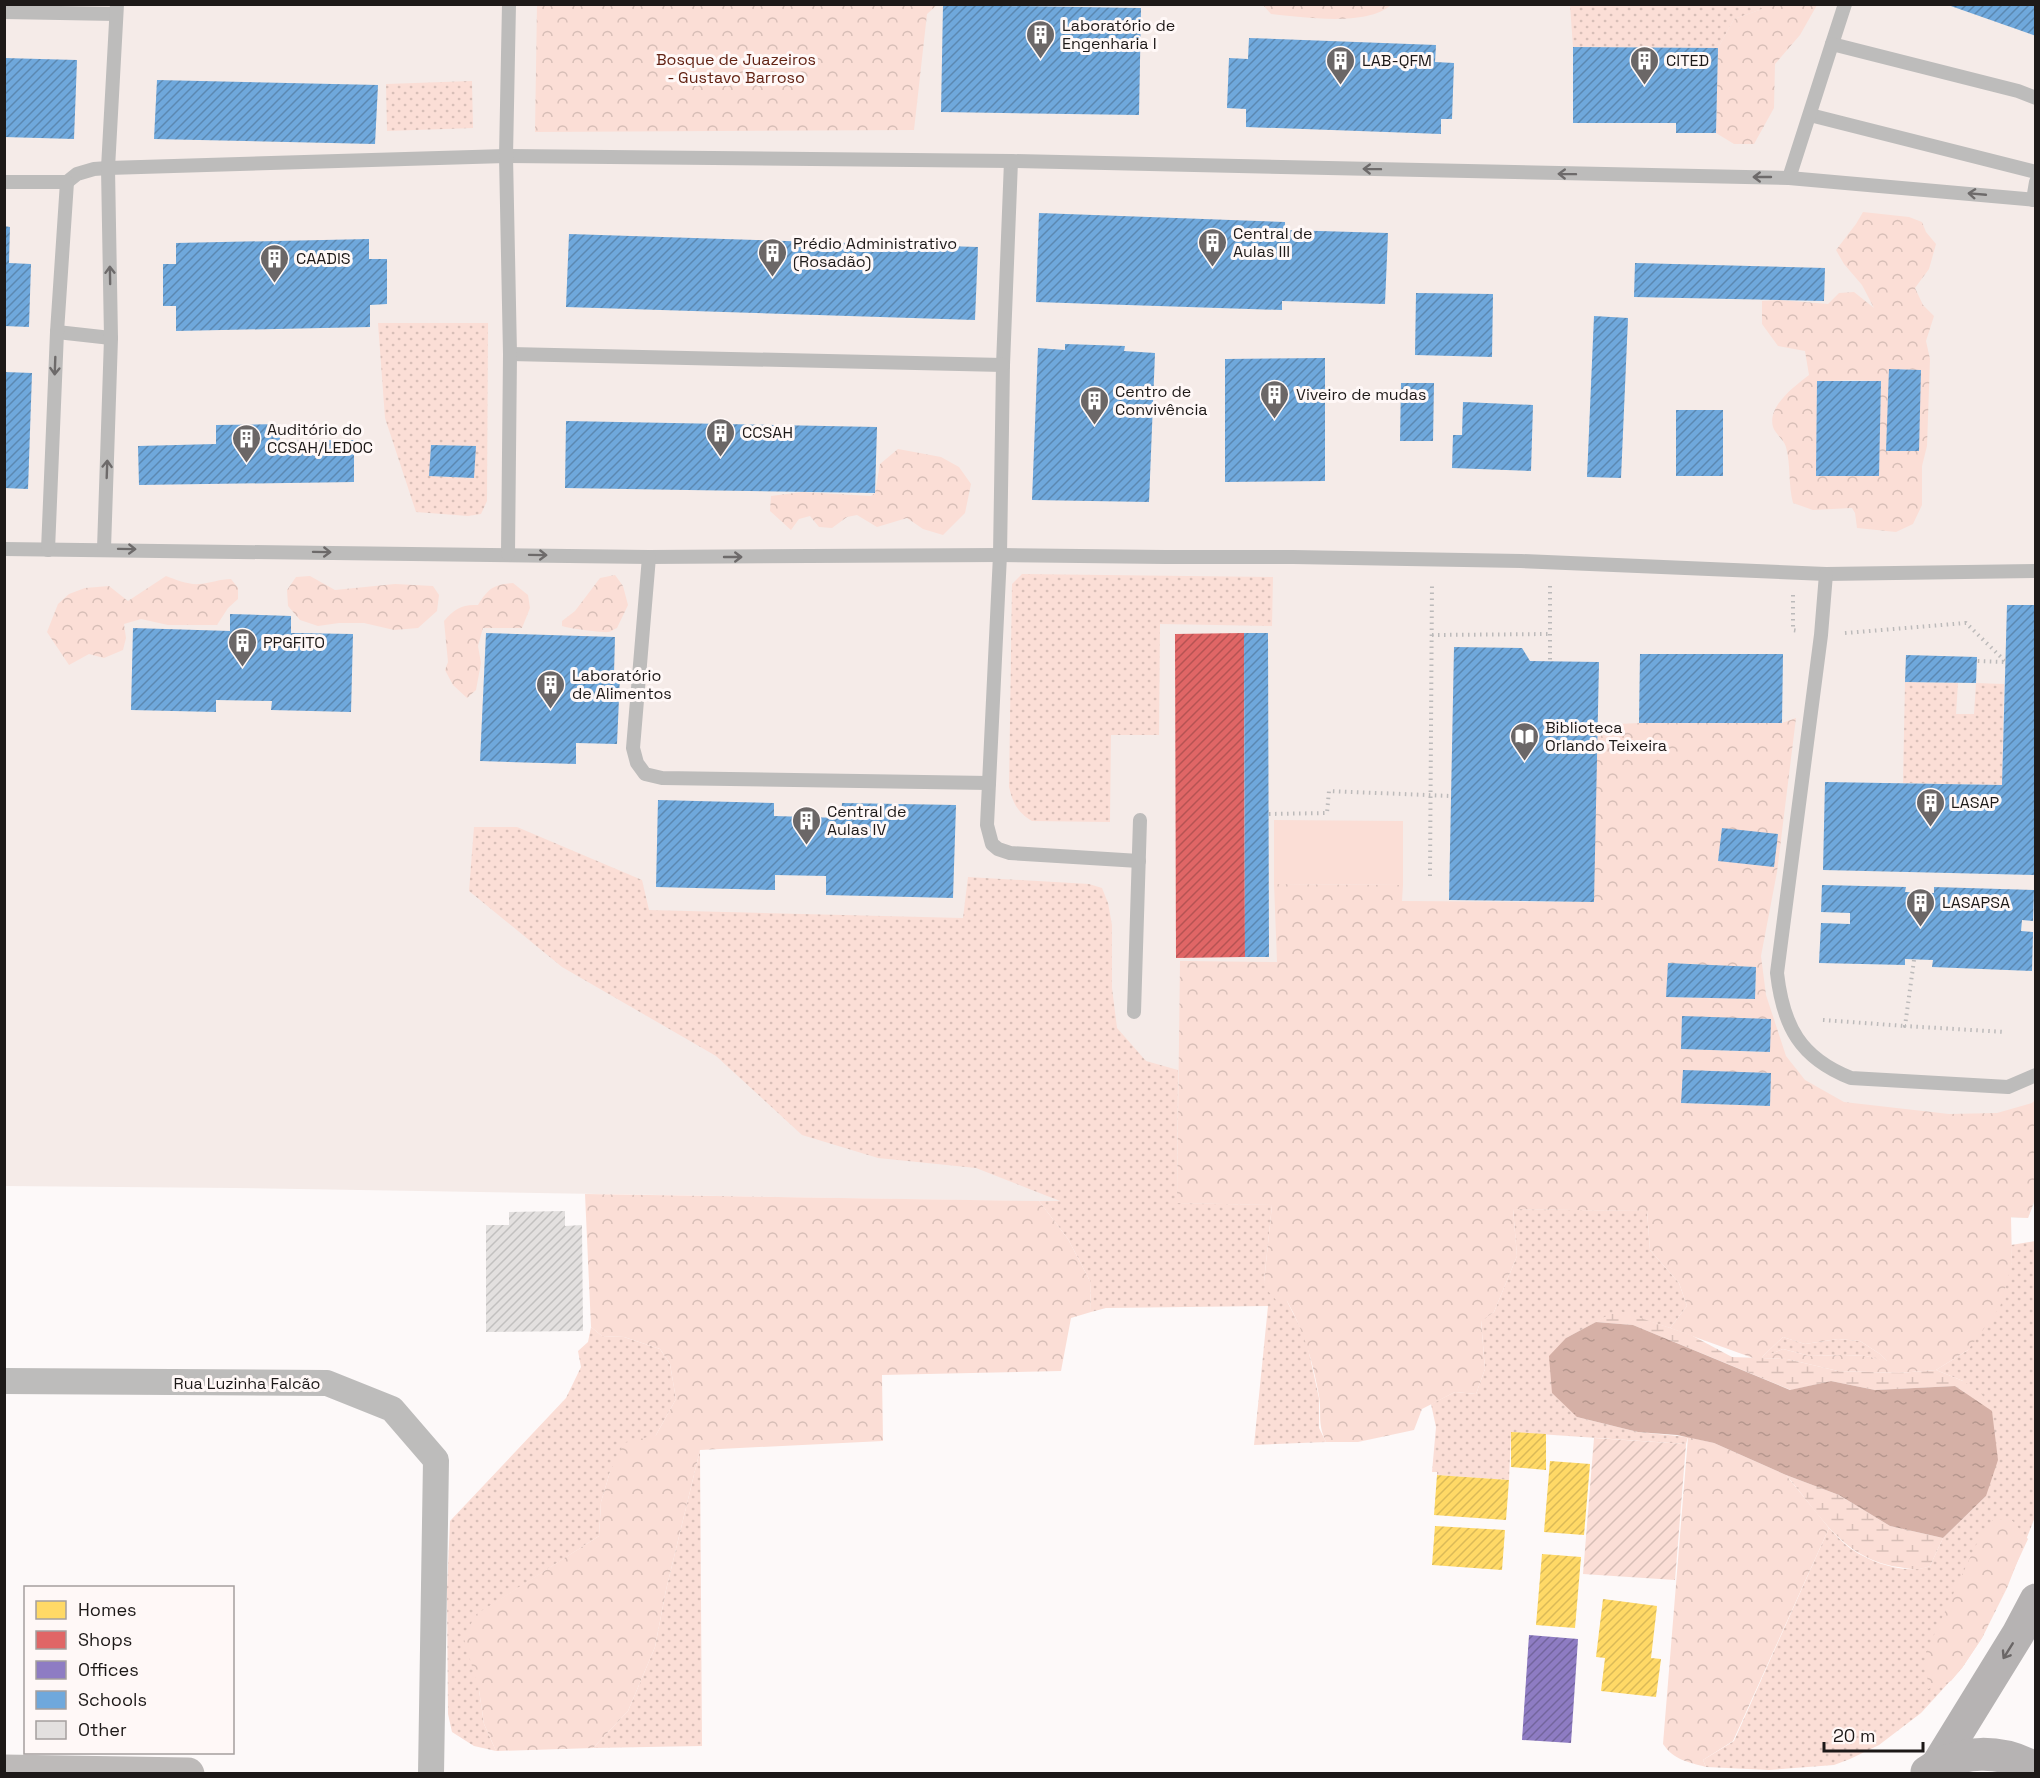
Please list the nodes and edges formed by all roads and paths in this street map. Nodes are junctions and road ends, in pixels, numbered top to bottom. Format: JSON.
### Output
{"nodes":[{"id":1,"x":508,"y":4,"type":"edge"},
{"id":2,"x":1845,"y":4,"type":"edge"},
{"id":3,"x":117,"y":9,"type":"edge"},
{"id":4,"x":4,"y":12,"type":"edge"},
{"id":5,"x":1832,"y":44,"type":"junction"},
{"id":6,"x":2036,"y":98,"type":"edge"},
{"id":7,"x":1810,"y":115,"type":"junction"},
{"id":8,"x":506,"y":156,"type":"junction"},
{"id":9,"x":1011,"y":161,"type":"junction"},
{"id":10,"x":108,"y":168,"type":"junction"},
{"id":11,"x":2036,"y":172,"type":"edge"},
{"id":12,"x":1789,"y":178,"type":"junction"},
{"id":13,"x":4,"y":182,"type":"edge"},
{"id":14,"x":67,"y":182,"type":"junction"},
{"id":15,"x":2036,"y":182,"type":"edge"},
{"id":16,"x":2034,"y":200,"type":"edge"},
{"id":17,"x":57,"y":332,"type":"junction"},
{"id":18,"x":111,"y":338,"type":"junction"},
{"id":19,"x":510,"y":354,"type":"junction"},
{"id":20,"x":1003,"y":365,"type":"junction"},
{"id":21,"x":4,"y":549,"type":"edge"},
{"id":22,"x":104,"y":549,"type":"junction"},
{"id":23,"x":48,"y":550,"type":"junction"},
{"id":24,"x":508,"y":554,"type":"junction"},
{"id":25,"x":1000,"y":555,"type":"junction"},
{"id":26,"x":649,"y":557,"type":"junction"},
{"id":27,"x":2036,"y":571,"type":"edge"},
{"id":28,"x":1826,"y":574,"type":"junction"},
{"id":29,"x":1432,"y":582,"type":"dead end"},
{"id":30,"x":1550,"y":585,"type":"dead end"},
{"id":31,"x":1550,"y":634,"type":"junction"},
{"id":32,"x":1432,"y":635,"type":"junction"},
{"id":33,"x":1821,"y":635,"type":"junction"},
{"id":34,"x":1550,"y":661,"type":"dead end"},
{"id":35,"x":1977,"y":661,"type":"dead end"},
{"id":36,"x":989,"y":783,"type":"junction"},
{"id":37,"x":1430,"y":796,"type":"junction"},
{"id":38,"x":1451,"y":796,"type":"dead end"},
{"id":39,"x":1269,"y":814,"type":"dead end"},
{"id":40,"x":1140,"y":820,"type":"dead end"},
{"id":41,"x":1139,"y":861,"type":"junction"},
{"id":42,"x":1430,"y":876,"type":"dead end"},
{"id":43,"x":1914,"y":960,"type":"dead end"},
{"id":44,"x":1134,"y":1012,"type":"dead end"},
{"id":45,"x":1823,"y":1020,"type":"dead end"},
{"id":46,"x":1905,"y":1026,"type":"junction"},
{"id":47,"x":2005,"y":1032,"type":"dead end"},
{"id":48,"x":2036,"y":1075,"type":"edge"},
{"id":49,"x":4,"y":1382,"type":"edge"},
{"id":50,"x":2036,"y":1600,"type":"edge"},
{"id":51,"x":2036,"y":1769,"type":"edge"},
{"id":52,"x":1931,"y":1770,"type":"edge"},
{"id":53,"x":4,"y":1771,"type":"edge"},
{"id":54,"x":188,"y":1773,"type":"edge"},
{"id":55,"x":431,"y":1773,"type":"edge"}],
"edges":[{"from":1,"to":8,"type":"lane"},
{"from":2,"to":5,"type":"lane"},
{"from":3,"to":4,"type":"lane"},
{"from":3,"to":10,"type":"lane"},
{"from":5,"to":6,"type":"lane"},
{"from":5,"to":7,"type":"lane"},
{"from":7,"to":11,"type":"lane"},
{"from":7,"to":12,"type":"lane"},
{"from":8,"to":9,"type":"lane"},
{"from":8,"to":10,"type":"lane"},
{"from":8,"to":19,"type":"lane"},
{"from":12,"to":9,"type":"lane","one_way":true},
{"from":9,"to":20,"type":"lane"},
{"from":10,"to":14,"type":"lane"},
{"from":18,"to":10,"type":"lane","one_way":true},
{"from":16,"to":12,"type":"lane","one_way":true},
{"from":13,"to":14,"type":"lane"},
{"from":14,"to":17,"type":"lane"},
{"from":15,"to":16,"type":"lane"},
{"from":17,"to":18,"type":"lane"},
{"from":17,"to":23,"type":"lane","one_way":true},
{"from":22,"to":18,"type":"lane","one_way":true},
{"from":19,"to":20,"type":"lane"},
{"from":19,"to":24,"type":"lane"},
{"from":20,"to":25,"type":"lane"},
{"from":21,"to":23,"type":"lane"},
{"from":22,"to":23,"type":"lane"},
{"from":22,"to":24,"type":"lane","one_way":true},
{"from":24,"to":26,"type":"lane","one_way":true},
{"from":26,"to":25,"type":"lane","one_way":true},
{"from":25,"to":28,"type":"lane"},
{"from":25,"to":36,"type":"lane"},
{"from":26,"to":36,"type":"lane"},
{"from":27,"to":28,"type":"lane"},
{"from":28,"to":33,"type":"lane"},
{"from":29,"to":32,"type":"path"},
{"from":30,"to":31,"type":"path"},
{"from":31,"to":32,"type":"path"},
{"from":31,"to":34,"type":"path"},
{"from":32,"to":37,"type":"path"},
{"from":33,"to":35,"type":"path"},
{"from":33,"to":48,"type":"lane"},
{"from":36,"to":41,"type":"lane"},
{"from":37,"to":38,"type":"path"},
{"from":37,"to":39,"type":"path"},
{"from":37,"to":42,"type":"path"},
{"from":40,"to":41,"type":"lane"},
{"from":41,"to":44,"type":"lane"},
{"from":43,"to":46,"type":"path"},
{"from":45,"to":46,"type":"path"},
{"from":46,"to":47,"type":"path"},
{"from":49,"to":55,"type":"street","name":"Rua Luzinha Falcão"},
{"from":50,"to":52,"type":"main road","one_way":true},
{"from":51,"to":52,"type":"main road"},
{"from":53,"to":54,"type":"street"}]}
